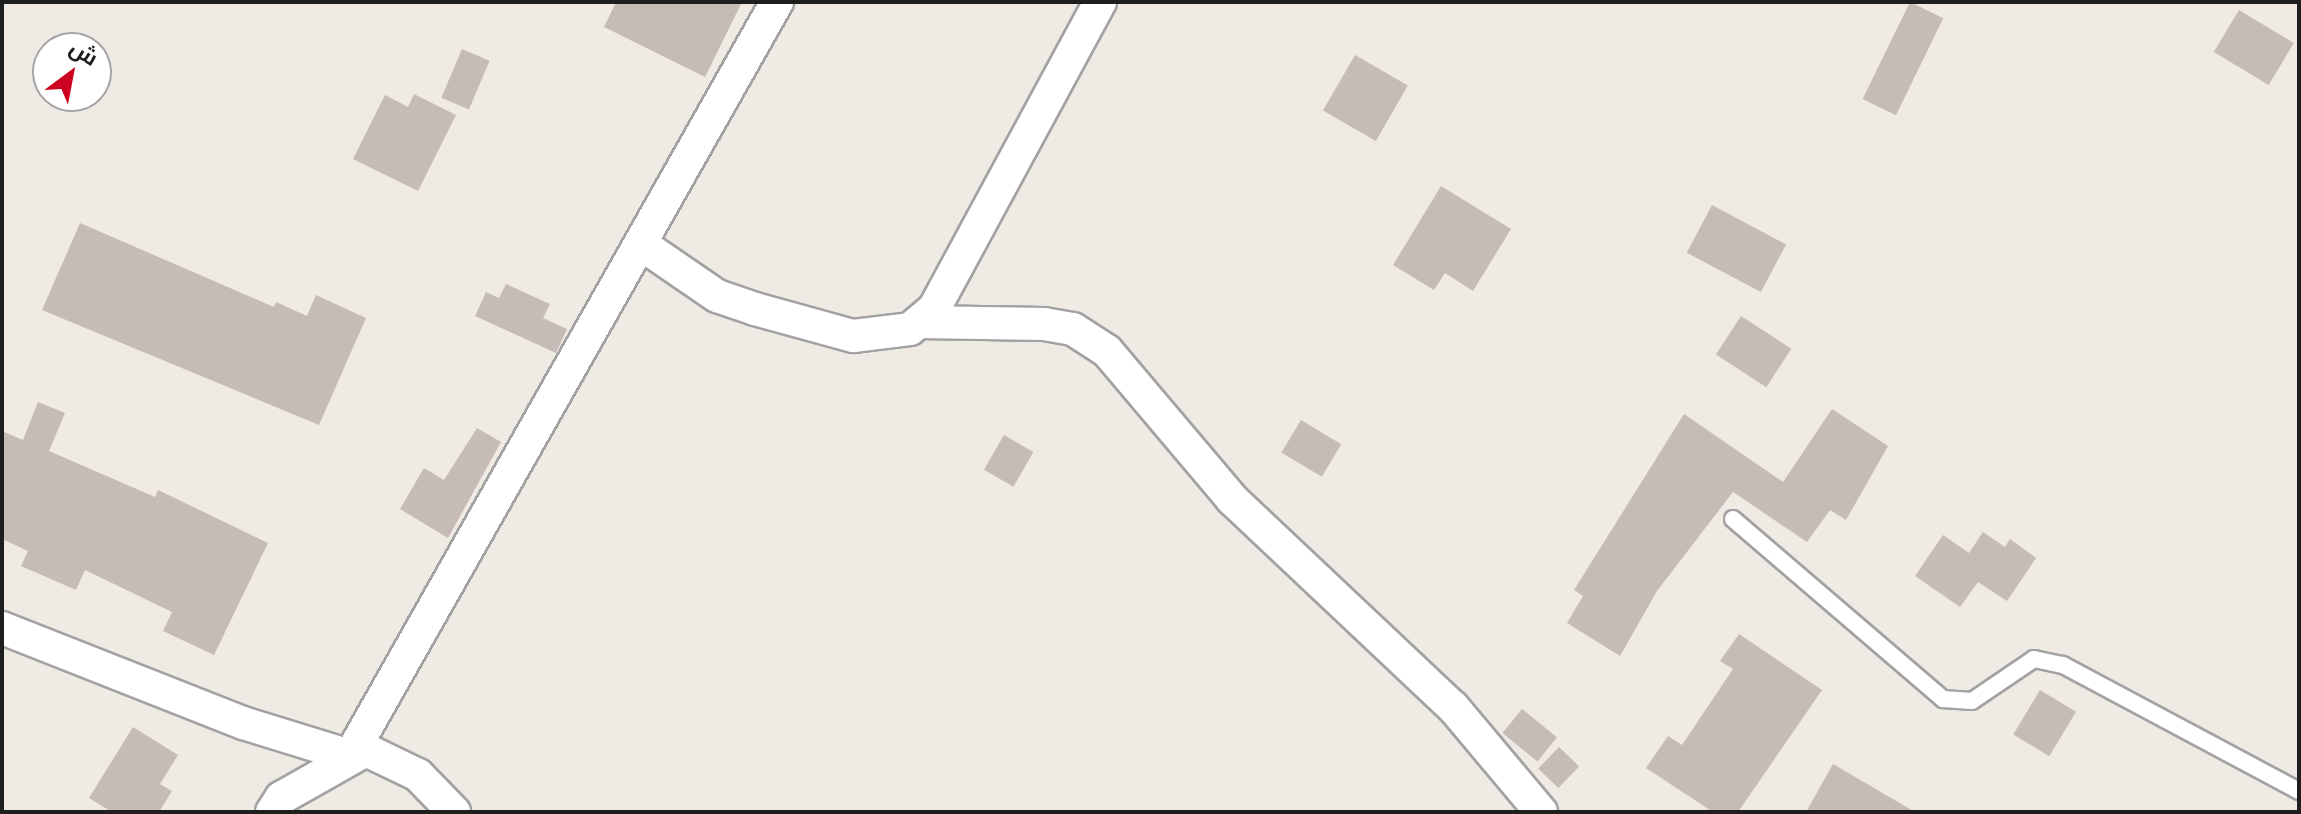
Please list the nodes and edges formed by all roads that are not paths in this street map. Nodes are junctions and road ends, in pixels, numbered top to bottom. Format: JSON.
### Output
{"nodes":[{"id":1,"x":777,"y":2,"type":"edge"},
{"id":2,"x":1100,"y":2,"type":"edge"},
{"id":3,"x":641,"y":244,"type":"junction"},
{"id":4,"x":919,"y":322,"type":"junction"},
{"id":5,"x":1733,"y":519,"type":"dead end"},
{"id":6,"x":2,"y":628,"type":"edge"},
{"id":7,"x":350,"y":756,"type":"junction"},
{"id":8,"x":2299,"y":791,"type":"edge"},
{"id":9,"x":272,"y":812,"type":"edge"},
{"id":10,"x":454,"y":812,"type":"edge"},
{"id":11,"x":1541,"y":812,"type":"edge"}],
"edges":[{"from":1,"to":3,"type":"street"},
{"from":2,"to":4,"type":"street"},
{"from":3,"to":4,"type":"street"},
{"from":3,"to":7,"type":"street"},
{"from":4,"to":11,"type":"street"},
{"from":5,"to":8,"type":"lane"},
{"from":6,"to":7,"type":"street"},
{"from":7,"to":9,"type":"street"},
{"from":7,"to":10,"type":"street"}]}
